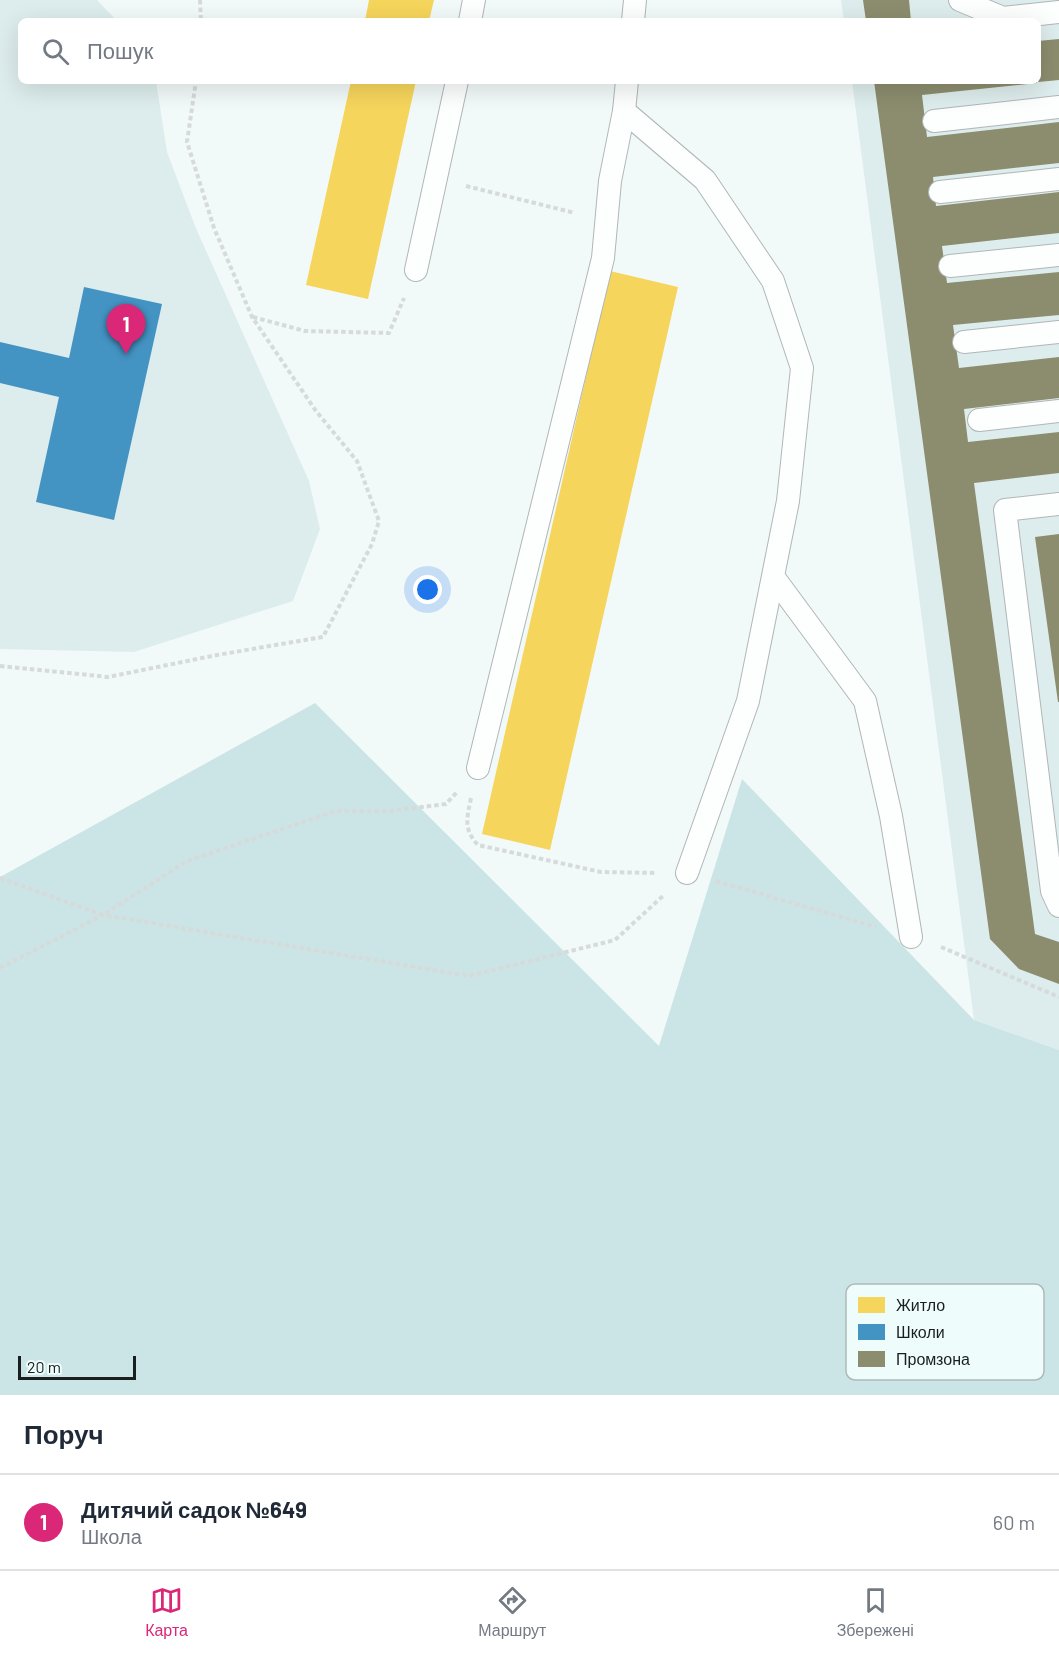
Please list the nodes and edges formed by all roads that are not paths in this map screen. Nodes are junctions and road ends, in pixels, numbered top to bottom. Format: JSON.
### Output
{"nodes":[{"id":1,"x":474,"y":0,"type":"edge"},
{"id":2,"x":635,"y":0,"type":"edge"},
{"id":3,"x":960,"y":0,"type":"edge"},
{"id":4,"x":1059,"y":12,"type":"edge"},
{"id":5,"x":471,"y":18,"type":"edge"},
{"id":6,"x":633,"y":18,"type":"edge"},
{"id":7,"x":456,"y":84,"type":"edge"},
{"id":8,"x":627,"y":84,"type":"edge"},
{"id":9,"x":1059,"y":107,"type":"edge"},
{"id":10,"x":624,"y":111,"type":"junction"},
{"id":11,"x":934,"y":121,"type":"dead end"},
{"id":12,"x":1059,"y":179,"type":"edge"},
{"id":13,"x":940,"y":192,"type":"dead end"},
{"id":14,"x":1059,"y":255,"type":"edge"},
{"id":15,"x":950,"y":266,"type":"dead end"},
{"id":16,"x":416,"y":270,"type":"road end"},
{"id":17,"x":1059,"y":332,"type":"edge"},
{"id":18,"x":964,"y":342,"type":"dead end"},
{"id":19,"x":1059,"y":411,"type":"edge"},
{"id":20,"x":979,"y":420,"type":"dead end"},
{"id":21,"x":1059,"y":504,"type":"edge"},
{"id":22,"x":775,"y":579,"type":"dead end"},
{"id":23,"x":478,"y":768,"type":"road end"},
{"id":24,"x":687,"y":873,"type":"road end"},
{"id":25,"x":1059,"y":906,"type":"edge"},
{"id":26,"x":911,"y":937,"type":"road end"}],
"edges":[{"from":1,"to":5,"type":"lane"},
{"from":2,"to":6,"type":"lane"},
{"from":3,"to":4,"type":"lane"},
{"from":7,"to":16,"type":"lane"},
{"from":8,"to":10,"type":"lane"},
{"from":9,"to":11,"type":"lane"},
{"from":10,"to":23,"type":"lane"},
{"from":10,"to":24,"type":"lane"},
{"from":12,"to":13,"type":"lane"},
{"from":14,"to":15,"type":"lane"},
{"from":17,"to":18,"type":"lane"},
{"from":19,"to":20,"type":"lane"},
{"from":21,"to":25,"type":"lane"},
{"from":22,"to":26,"type":"lane"}]}
